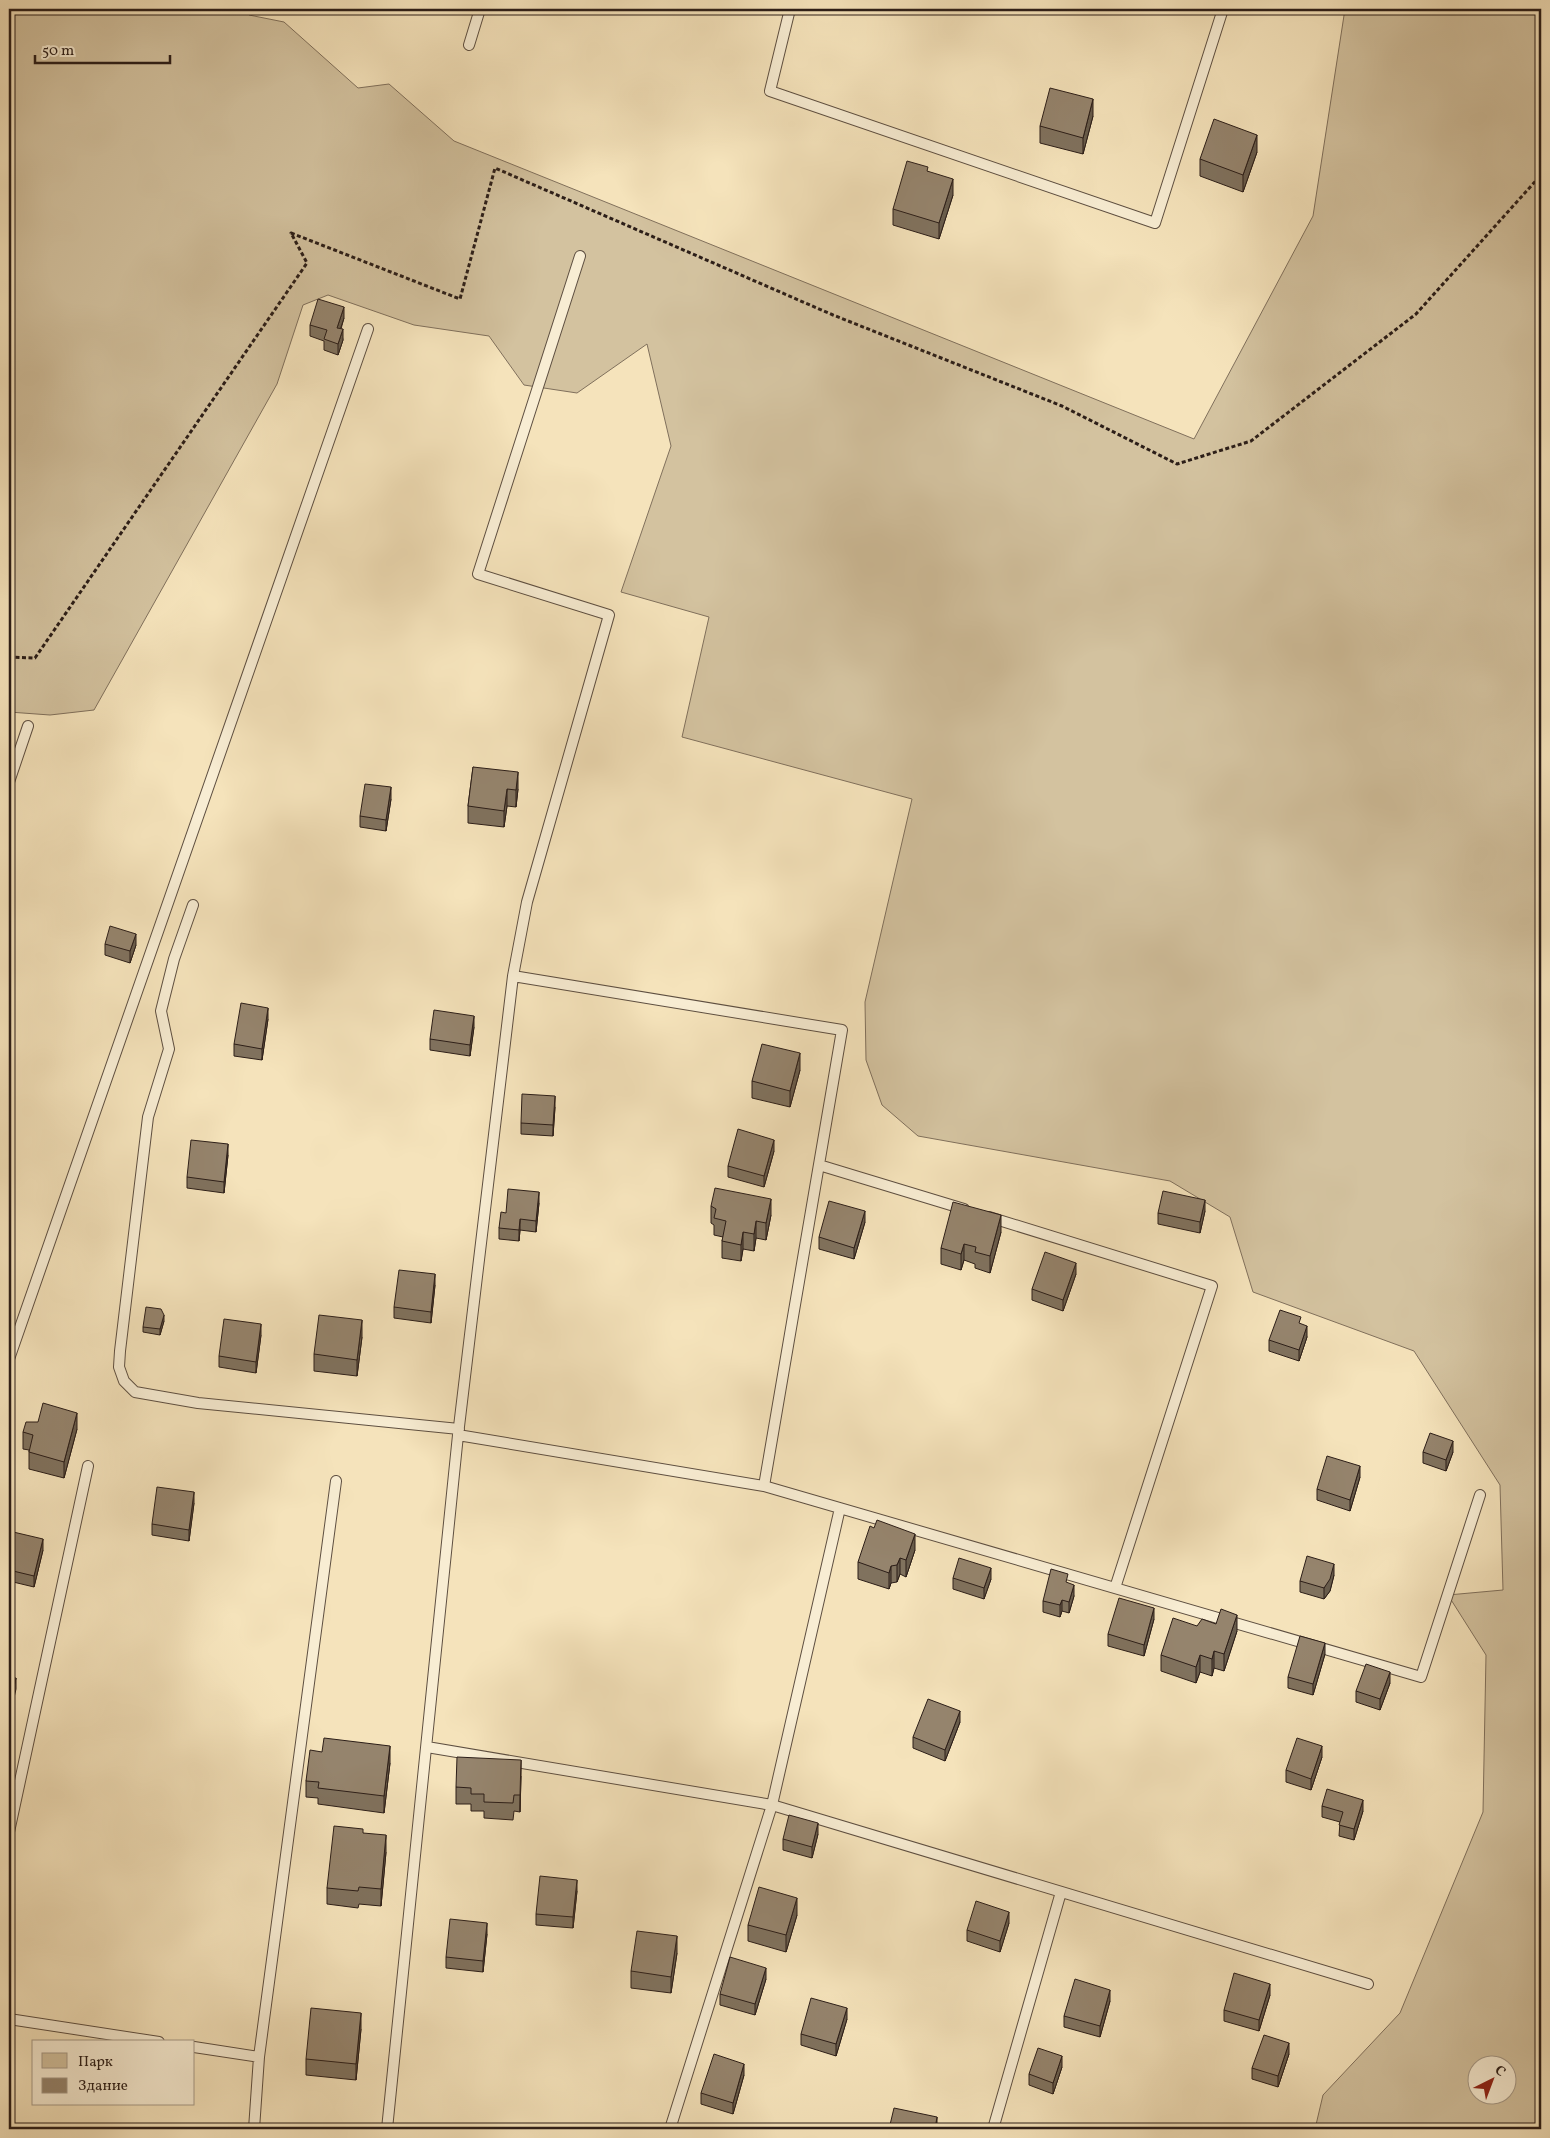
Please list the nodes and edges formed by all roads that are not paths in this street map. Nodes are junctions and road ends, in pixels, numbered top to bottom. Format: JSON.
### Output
{"nodes":[{"id":1,"x":480,"y":9,"type":"edge"},
{"id":2,"x":790,"y":9,"type":"edge"},
{"id":3,"x":1224,"y":9,"type":"edge"},
{"id":4,"x":469,"y":45,"type":"dead end"},
{"id":5,"x":580,"y":256,"type":"dead end"},
{"id":6,"x":368,"y":329,"type":"dead end"},
{"id":7,"x":28,"y":726,"type":"dead end"},
{"id":8,"x":9,"y":782,"type":"edge"},
{"id":9,"x":193,"y":905,"type":"dead end"},
{"id":10,"x":512,"y":976,"type":"junction"},
{"id":11,"x":819,"y":1164,"type":"junction"},
{"id":12,"x":9,"y":1359,"type":"edge"},
{"id":13,"x":459,"y":1432,"type":"junction"},
{"id":14,"x":88,"y":1466,"type":"dead end"},
{"id":15,"x":336,"y":1481,"type":"dead end"},
{"id":16,"x":764,"y":1486,"type":"junction"},
{"id":17,"x":1480,"y":1495,"type":"dead end"},
{"id":18,"x":840,"y":1508,"type":"junction"},
{"id":19,"x":1115,"y":1588,"type":"junction"},
{"id":20,"x":427,"y":1747,"type":"junction"},
{"id":21,"x":772,"y":1805,"type":"junction"},
{"id":22,"x":9,"y":1832,"type":"edge"},
{"id":23,"x":1061,"y":1892,"type":"junction"},
{"id":24,"x":1368,"y":1984,"type":"dead end"},
{"id":25,"x":9,"y":2018,"type":"edge"},
{"id":26,"x":146,"y":2040,"type":"edge"},
{"id":27,"x":195,"y":2047,"type":"edge"},
{"id":28,"x":259,"y":2057,"type":"junction"},
{"id":29,"x":254,"y":2129,"type":"edge"},
{"id":30,"x":388,"y":2129,"type":"edge"},
{"id":31,"x":670,"y":2129,"type":"edge"},
{"id":32,"x":993,"y":2129,"type":"edge"}],
"edges":[{"from":1,"to":4,"type":"lane"},
{"from":2,"to":3,"type":"lane"},
{"from":5,"to":10,"type":"lane"},
{"from":6,"to":12,"type":"lane"},
{"from":7,"to":8,"type":"lane"},
{"from":9,"to":13,"type":"lane"},
{"from":10,"to":11,"type":"lane"},
{"from":10,"to":13,"type":"lane"},
{"from":11,"to":16,"type":"lane"},
{"from":11,"to":19,"type":"lane"},
{"from":13,"to":16,"type":"lane"},
{"from":13,"to":20,"type":"lane"},
{"from":14,"to":22,"type":"lane"},
{"from":15,"to":28,"type":"lane"},
{"from":16,"to":18,"type":"lane"},
{"from":17,"to":19,"type":"lane"},
{"from":18,"to":19,"type":"lane"},
{"from":18,"to":21,"type":"lane"},
{"from":20,"to":21,"type":"lane"},
{"from":20,"to":30,"type":"lane"},
{"from":21,"to":23,"type":"lane"},
{"from":21,"to":31,"type":"lane"},
{"from":23,"to":24,"type":"lane"},
{"from":23,"to":32,"type":"lane"},
{"from":25,"to":26,"type":"lane"},
{"from":27,"to":28,"type":"lane"},
{"from":28,"to":29,"type":"lane"}]}
